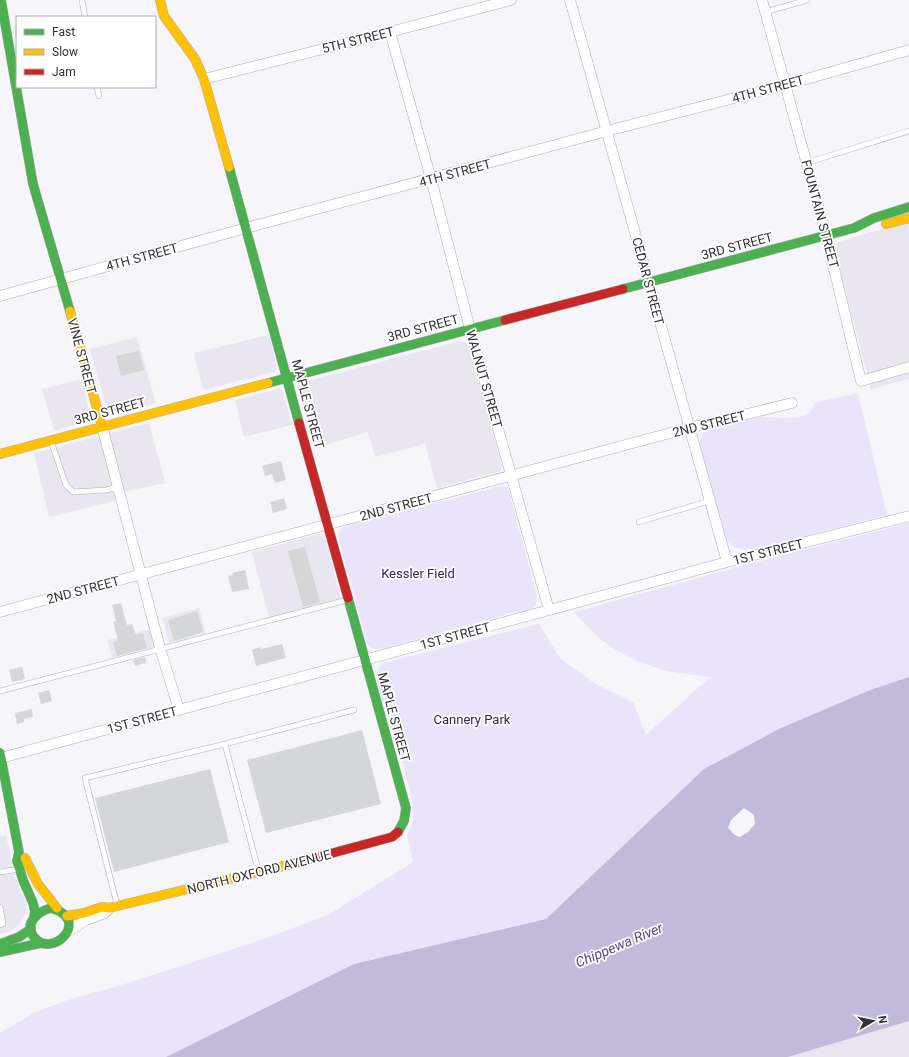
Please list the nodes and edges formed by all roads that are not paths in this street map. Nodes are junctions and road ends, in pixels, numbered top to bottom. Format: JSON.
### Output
{"nodes":[{"id":1,"x":2,"y":0,"type":"edge"},
{"id":2,"x":82,"y":0,"type":"edge"},
{"id":3,"x":160,"y":0,"type":"edge"},
{"id":4,"x":511,"y":0,"type":"edge"},
{"id":5,"x":570,"y":0,"type":"edge"},
{"id":6,"x":762,"y":0,"type":"edge"},
{"id":7,"x":807,"y":0,"type":"edge"},
{"id":8,"x":766,"y":12,"type":"junction"},
{"id":9,"x":85,"y":16,"type":"edge"},
{"id":10,"x":390,"y":32,"type":"junction"},
{"id":11,"x":909,"y":50,"type":"edge"},
{"id":12,"x":204,"y":79,"type":"junction"},
{"id":13,"x":16,"y":83,"type":"edge"},
{"id":14,"x":785,"y":85,"type":"junction"},
{"id":15,"x":17,"y":88,"type":"edge"},
{"id":16,"x":98,"y":88,"type":"edge"},
{"id":17,"x":99,"y":96,"type":"dead end"},
{"id":18,"x":607,"y":131,"type":"junction"},
{"id":19,"x":909,"y":131,"type":"edge"},
{"id":20,"x":806,"y":163,"type":"junction"},
{"id":21,"x":431,"y":179,"type":"junction"},
{"id":22,"x":909,"y":208,"type":"edge"},
{"id":23,"x":909,"y":218,"type":"edge"},
{"id":24,"x":246,"y":228,"type":"junction"},
{"id":25,"x":854,"y":228,"type":"junction"},
{"id":26,"x":826,"y":235,"type":"junction"},
{"id":27,"x":61,"y":279,"type":"junction"},
{"id":28,"x":648,"y":283,"type":"junction"},
{"id":29,"x":0,"y":296,"type":"edge"},
{"id":30,"x":470,"y":329,"type":"junction"},
{"id":31,"x":909,"y":367,"type":"edge"},
{"id":32,"x":288,"y":377,"type":"junction"},
{"id":33,"x":792,"y":403,"type":"dead end"},
{"id":34,"x":102,"y":426,"type":"junction"},
{"id":35,"x":689,"y":428,"type":"junction"},
{"id":36,"x":51,"y":440,"type":"junction"},
{"id":37,"x":0,"y":454,"type":"edge"},
{"id":38,"x":511,"y":476,"type":"junction"},
{"id":39,"x":118,"y":487,"type":"junction"},
{"id":40,"x":709,"y":501,"type":"junction"},
{"id":41,"x":909,"y":516,"type":"edge"},
{"id":42,"x":639,"y":522,"type":"dead end"},
{"id":43,"x":327,"y":525,"type":"junction"},
{"id":44,"x":727,"y":562,"type":"junction"},
{"id":45,"x":141,"y":575,"type":"junction"},
{"id":46,"x":347,"y":600,"type":"junction"},
{"id":47,"x":548,"y":610,"type":"junction"},
{"id":48,"x":0,"y":612,"type":"edge"},
{"id":49,"x":160,"y":648,"type":"junction"},
{"id":50,"x":365,"y":661,"type":"junction"},
{"id":51,"x":0,"y":691,"type":"edge"},
{"id":52,"x":179,"y":710,"type":"junction"},
{"id":53,"x":354,"y":710,"type":"dead end"},
{"id":54,"x":225,"y":744,"type":"junction"},
{"id":55,"x":1,"y":762,"type":"edge"},
{"id":56,"x":404,"y":825,"type":"joint"},
{"id":57,"x":19,"y":852,"type":"junction"},
{"id":58,"x":20,"y":869,"type":"junction"},
{"id":59,"x":0,"y":872,"type":"edge"},
{"id":60,"x":259,"y":873,"type":"junction"},
{"id":61,"x":0,"y":907,"type":"edge"},
{"id":62,"x":113,"y":907,"type":"junction"},
{"id":63,"x":57,"y":908,"type":"junction"},
{"id":64,"x":67,"y":916,"type":"junction"},
{"id":65,"x":34,"y":918,"type":"junction"},
{"id":66,"x":0,"y":925,"type":"edge"},
{"id":67,"x":31,"y":929,"type":"junction"},
{"id":68,"x":68,"y":931,"type":"junction"},
{"id":69,"x":41,"y":943,"type":"junction"},
{"id":70,"x":0,"y":944,"type":"edge"},
{"id":71,"x":0,"y":952,"type":"edge"}],
"edges":[{"from":1,"to":13,"type":"street","name":"VINE STREET"},
{"from":2,"to":9,"type":"lane"},
{"from":3,"to":12,"type":"street","name":"MAPLE STREET"},
{"from":4,"to":10,"type":"street","name":"5TH STREET"},
{"from":5,"to":18,"type":"street","name":"CEDAR STREET"},
{"from":6,"to":8,"type":"street","name":"FOUNTAIN STREET"},
{"from":7,"to":8,"type":"lane"},
{"from":8,"to":14,"type":"street","name":"FOUNTAIN STREET"},
{"from":10,"to":12,"type":"street","name":"5TH STREET"},
{"from":10,"to":21,"type":"street","name":"WALNUT STREET"},
{"from":11,"to":14,"type":"street","name":"4TH STREET"},
{"from":12,"to":24,"type":"street","name":"MAPLE STREET"},
{"from":14,"to":18,"type":"street","name":"4TH STREET"},
{"from":14,"to":20,"type":"street","name":"FOUNTAIN STREET"},
{"from":15,"to":27,"type":"street","name":"VINE STREET"},
{"from":16,"to":17,"type":"lane"},
{"from":18,"to":21,"type":"street","name":"4TH STREET"},
{"from":18,"to":28,"type":"street","name":"CEDAR STREET"},
{"from":19,"to":20,"type":"lane"},
{"from":20,"to":26,"type":"street","name":"FOUNTAIN STREET"},
{"from":21,"to":24,"type":"street","name":"4TH STREET"},
{"from":21,"to":30,"type":"street","name":"WALNUT STREET"},
{"from":22,"to":25,"type":"street","name":"3RD STREET"},
{"from":23,"to":25,"type":"street","name":"3RD STREET"},
{"from":24,"to":27,"type":"street","name":"4TH STREET"},
{"from":24,"to":32,"type":"street","name":"MAPLE STREET"},
{"from":25,"to":26,"type":"street","name":"3RD STREET"},
{"from":26,"to":28,"type":"street","name":"3RD STREET"},
{"from":26,"to":31,"type":"street","name":"FOUNTAIN STREET"},
{"from":27,"to":29,"type":"street","name":"4TH STREET"},
{"from":27,"to":34,"type":"street","name":"VINE STREET"},
{"from":28,"to":30,"type":"street","name":"3RD STREET"},
{"from":28,"to":35,"type":"street","name":"CEDAR STREET"},
{"from":30,"to":32,"type":"street","name":"3RD STREET"},
{"from":30,"to":38,"type":"street","name":"WALNUT STREET"},
{"from":32,"to":34,"type":"street","name":"3RD STREET"},
{"from":32,"to":43,"type":"street","name":"MAPLE STREET"},
{"from":33,"to":35,"type":"street","name":"2ND STREET"},
{"from":34,"to":36,"type":"street","name":"3RD STREET"},
{"from":34,"to":39,"type":"street","name":"VINE STREET"},
{"from":35,"to":38,"type":"street","name":"2ND STREET"},
{"from":35,"to":40,"type":"street","name":"CEDAR STREET"},
{"from":36,"to":37,"type":"street","name":"3RD STREET"},
{"from":36,"to":39,"type":"lane"},
{"from":38,"to":43,"type":"street","name":"2ND STREET"},
{"from":38,"to":47,"type":"street","name":"WALNUT STREET"},
{"from":39,"to":45,"type":"street","name":"VINE STREET"},
{"from":40,"to":42,"type":"lane"},
{"from":40,"to":44,"type":"street","name":"CEDAR STREET"},
{"from":41,"to":44,"type":"street","name":"1ST STREET"},
{"from":43,"to":45,"type":"street","name":"2ND STREET"},
{"from":43,"to":46,"type":"street","name":"MAPLE STREET"},
{"from":44,"to":47,"type":"street","name":"1ST STREET"},
{"from":45,"to":48,"type":"street","name":"2ND STREET"},
{"from":45,"to":49,"type":"street","name":"VINE STREET"},
{"from":46,"to":49,"type":"lane"},
{"from":46,"to":50,"type":"street","name":"MAPLE STREET"},
{"from":47,"to":50,"type":"street","name":"1ST STREET"},
{"from":49,"to":51,"type":"lane"},
{"from":49,"to":52,"type":"street","name":"VINE STREET"},
{"from":50,"to":52,"type":"street","name":"1ST STREET"},
{"from":50,"to":56,"type":"street","name":"MAPLE STREET"},
{"from":52,"to":55,"type":"street","name":"1ST STREET"},
{"from":53,"to":54,"type":"lane"},
{"from":54,"to":60,"type":"lane"},
{"from":54,"to":62,"type":"lane"},
{"from":55,"to":57,"type":"street"},
{"from":56,"to":60,"type":"street","name":"NORTH OXFORD AVENUE"},
{"from":57,"to":58,"type":"street"},
{"from":57,"to":63,"type":"street"},
{"from":58,"to":59,"type":"lane"},
{"from":58,"to":65,"type":"street"},
{"from":60,"to":62,"type":"street","name":"NORTH OXFORD AVENUE"},
{"from":61,"to":66,"type":"lane"},
{"from":62,"to":64,"type":"street","name":"NORTH OXFORD AVENUE"},
{"from":62,"to":68,"type":"street","name":"NORTH OXFORD AVENUE"},
{"from":63,"to":64,"type":"street"},
{"from":63,"to":65,"type":"street"},
{"from":64,"to":68,"type":"street"},
{"from":65,"to":67,"type":"street"},
{"from":67,"to":69,"type":"street"},
{"from":67,"to":70,"type":"street"},
{"from":68,"to":69,"type":"street"},
{"from":69,"to":71,"type":"street"}]}
